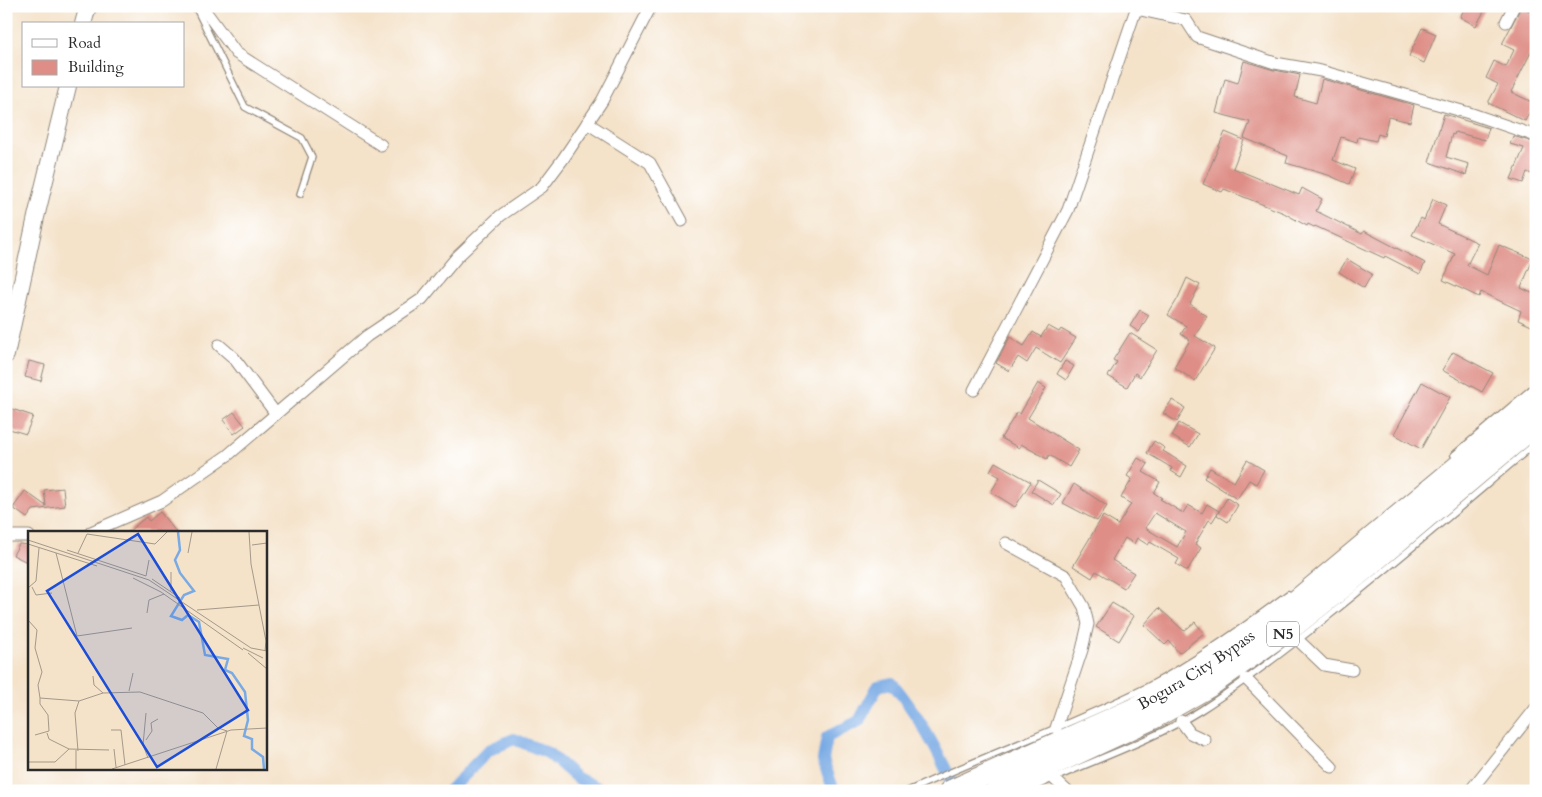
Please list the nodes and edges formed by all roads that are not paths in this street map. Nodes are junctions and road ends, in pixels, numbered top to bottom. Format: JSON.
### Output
{"nodes":[{"id":1,"x":88,"y":6,"type":"edge"},
{"id":2,"x":197,"y":6,"type":"edge"},
{"id":3,"x":651,"y":6,"type":"edge"},
{"id":4,"x":1514,"y":6,"type":"edge"},
{"id":5,"x":84,"y":22,"type":"edge"},
{"id":6,"x":1506,"y":22,"type":"dead end"},
{"id":7,"x":68,"y":88,"type":"edge"},
{"id":8,"x":586,"y":123,"type":"junction"},
{"id":9,"x":1536,"y":136,"type":"edge"},
{"id":10,"x":381,"y":145,"type":"dead end"},
{"id":11,"x":300,"y":194,"type":"dead end"},
{"id":12,"x":682,"y":222,"type":"dead end"},
{"id":13,"x":219,"y":345,"type":"dead end"},
{"id":14,"x":6,"y":355,"type":"edge"},
{"id":15,"x":1536,"y":385,"type":"edge"},
{"id":16,"x":974,"y":390,"type":"dead end"},
{"id":17,"x":1536,"y":400,"type":"edge"},
{"id":18,"x":276,"y":414,"type":"junction"},
{"id":19,"x":1536,"y":425,"type":"edge"},
{"id":20,"x":1536,"y":443,"type":"edge"},
{"id":21,"x":1450,"y":459,"type":"dead end"},
{"id":22,"x":93,"y":531,"type":"edge"},
{"id":23,"x":6,"y":536,"type":"edge"},
{"id":24,"x":28,"y":536,"type":"edge"},
{"id":25,"x":1006,"y":543,"type":"dead end"},
{"id":26,"x":1295,"y":589,"type":"dead end"},
{"id":27,"x":1298,"y":640,"type":"junction"},
{"id":28,"x":1352,"y":670,"type":"dead end"},
{"id":29,"x":1246,"y":680,"type":"junction"},
{"id":30,"x":1536,"y":708,"type":"edge"},
{"id":31,"x":1182,"y":721,"type":"junction"},
{"id":32,"x":1056,"y":728,"type":"junction"},
{"id":33,"x":1205,"y":740,"type":"dead end"},
{"id":34,"x":1332,"y":767,"type":"dead end"},
{"id":35,"x":967,"y":774,"type":"junction"},
{"id":36,"x":1053,"y":778,"type":"junction"},
{"id":37,"x":908,"y":791,"type":"edge"},
{"id":38,"x":950,"y":791,"type":"edge"},
{"id":39,"x":996,"y":791,"type":"edge"},
{"id":40,"x":1026,"y":791,"type":"edge"},
{"id":41,"x":1067,"y":791,"type":"edge"},
{"id":42,"x":1470,"y":791,"type":"edge"}],
"edges":[{"from":1,"to":5,"type":"street"},
{"from":2,"to":10,"type":"street"},
{"from":2,"to":11,"type":"lane"},
{"from":3,"to":8,"type":"street"},
{"from":4,"to":6,"type":"street"},
{"from":7,"to":14,"type":"street"},
{"from":8,"to":12,"type":"street"},
{"from":8,"to":18,"type":"street"},
{"from":9,"to":16,"type":"street"},
{"from":13,"to":18,"type":"street"},
{"from":15,"to":21,"type":"lane"},
{"from":17,"to":35,"type":"highway","name":"Bogura City Bypass"},
{"from":18,"to":22,"type":"street"},
{"from":19,"to":39,"type":"highway","name":"Bogura City Bypass","number":"N5"},
{"from":20,"to":27,"type":"lane"},
{"from":23,"to":24,"type":"street"},
{"from":25,"to":32,"type":"street"},
{"from":26,"to":32,"type":"lane"},
{"from":27,"to":28,"type":"street"},
{"from":27,"to":29,"type":"lane"},
{"from":29,"to":31,"type":"lane"},
{"from":29,"to":34,"type":"street"},
{"from":30,"to":42,"type":"street"},
{"from":31,"to":33,"type":"street"},
{"from":31,"to":36,"type":"lane"},
{"from":32,"to":35,"type":"lane"},
{"from":35,"to":37,"type":"lane"},
{"from":35,"to":38,"type":"highway","name":"Bogura City Bypass"},
{"from":36,"to":40,"type":"lane"},
{"from":36,"to":41,"type":"street"}]}
